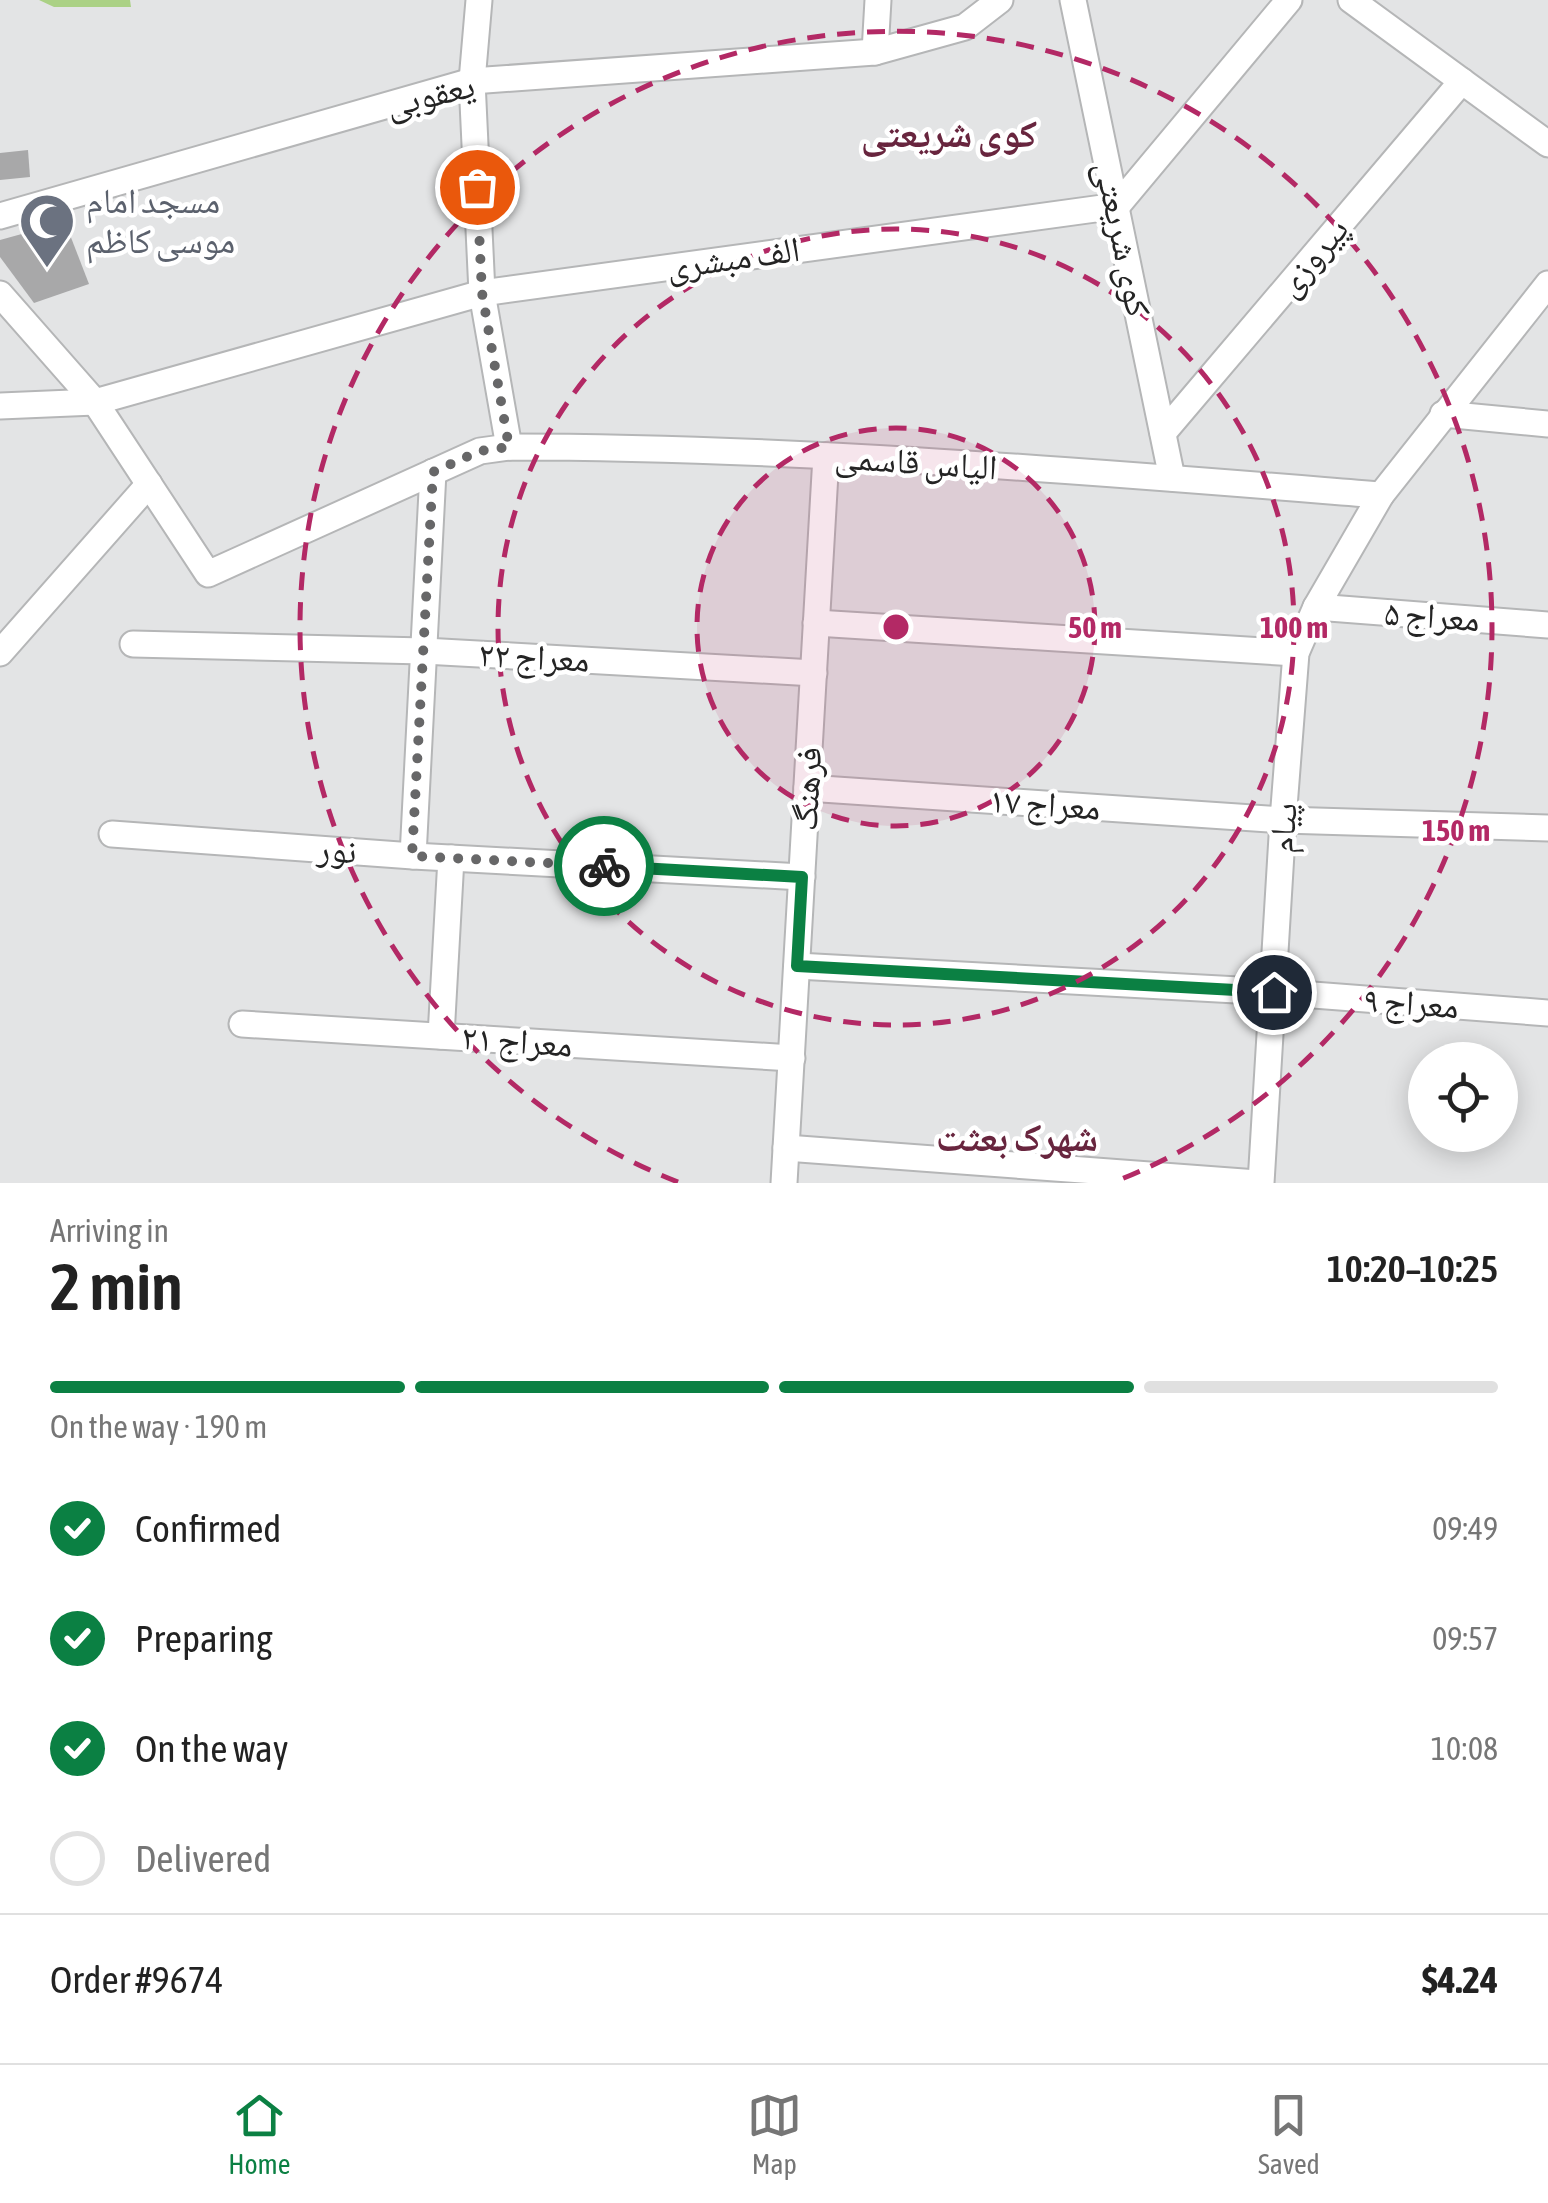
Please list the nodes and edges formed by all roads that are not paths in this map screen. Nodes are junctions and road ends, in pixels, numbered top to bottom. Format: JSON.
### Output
{"nodes":[{"id":1,"x":479,"y":0,"type":"edge"},
{"id":2,"x":878,"y":0,"type":"edge"},
{"id":3,"x":1000,"y":0,"type":"edge"},
{"id":4,"x":1073,"y":0,"type":"edge"},
{"id":5,"x":1288,"y":0,"type":"edge"},
{"id":6,"x":1351,"y":0,"type":"edge"},
{"id":7,"x":874,"y":52,"type":"junction"},
{"id":8,"x":472,"y":81,"type":"junction"},
{"id":9,"x":1462,"y":81,"type":"junction"},
{"id":10,"x":1548,"y":144,"type":"edge"},
{"id":11,"x":1117,"y":206,"type":"junction"},
{"id":12,"x":0,"y":216,"type":"edge"},
{"id":13,"x":1548,"y":284,"type":"edge"},
{"id":14,"x":482,"y":293,"type":"junction"},
{"id":15,"x":0,"y":294,"type":"edge"},
{"id":16,"x":95,"y":402,"type":"junction"},
{"id":17,"x":0,"y":406,"type":"edge"},
{"id":18,"x":1443,"y":414,"type":"junction"},
{"id":19,"x":1548,"y":424,"type":"edge"},
{"id":20,"x":1163,"y":433,"type":"junction"},
{"id":21,"x":509,"y":447,"type":"junction"},
{"id":22,"x":826,"y":456,"type":"junction"},
{"id":23,"x":433,"y":472,"type":"junction"},
{"id":24,"x":1172,"y":478,"type":"junction"},
{"id":25,"x":149,"y":484,"type":"junction"},
{"id":26,"x":1381,"y":495,"type":"junction"},
{"id":27,"x":1316,"y":607,"type":"junction"},
{"id":28,"x":816,"y":623,"type":"junction"},
{"id":29,"x":1548,"y":625,"type":"edge"},
{"id":30,"x":134,"y":644,"type":"dead end"},
{"id":31,"x":424,"y":652,"type":"junction"},
{"id":32,"x":0,"y":653,"type":"edge"},
{"id":33,"x":1296,"y":653,"type":"junction"},
{"id":34,"x":814,"y":673,"type":"junction"},
{"id":35,"x":807,"y":788,"type":"junction"},
{"id":36,"x":1283,"y":820,"type":"junction"},
{"id":37,"x":1548,"y":828,"type":"edge"},
{"id":38,"x":112,"y":834,"type":"dead end"},
{"id":39,"x":412,"y":856,"type":"junction"},
{"id":40,"x":451,"y":858,"type":"junction"},
{"id":41,"x":802,"y":877,"type":"junction"},
{"id":42,"x":797,"y":966,"type":"junction"},
{"id":43,"x":1274,"y":992,"type":"junction"},
{"id":44,"x":1548,"y":1013,"type":"edge"},
{"id":45,"x":242,"y":1024,"type":"dead end"},
{"id":46,"x":441,"y":1036,"type":"junction"},
{"id":47,"x":792,"y":1058,"type":"junction"},
{"id":48,"x":786,"y":1148,"type":"junction"},
{"id":49,"x":784,"y":1183,"type":"edge"},
{"id":50,"x":1259,"y":1183,"type":"edge"}],
"edges":[{"from":1,"to":8,"type":"street"},
{"from":2,"to":7,"type":"street"},
{"from":3,"to":7,"type":"street","name":"یعقوبی"},
{"from":4,"to":11,"type":"street","name":"کوی شریعتی"},
{"from":5,"to":11,"type":"street"},
{"from":6,"to":9,"type":"street"},
{"from":7,"to":8,"type":"street","name":"یعقوبی"},
{"from":8,"to":12,"type":"street","name":"یعقوبی"},
{"from":8,"to":14,"type":"street"},
{"from":9,"to":10,"type":"street"},
{"from":9,"to":20,"type":"street","name":"پیروزی"},
{"from":11,"to":14,"type":"street","name":"الف مبشری"},
{"from":11,"to":20,"type":"street","name":"کوی شریعتی"},
{"from":13,"to":18,"type":"street"},
{"from":14,"to":16,"type":"street","name":"الف مبشری"},
{"from":14,"to":21,"type":"street"},
{"from":15,"to":16,"type":"street"},
{"from":16,"to":17,"type":"street","name":"الف مبشری"},
{"from":16,"to":25,"type":"street"},
{"from":18,"to":19,"type":"street"},
{"from":18,"to":26,"type":"street"},
{"from":20,"to":24,"type":"street","name":"کوی شریعتی"},
{"from":21,"to":22,"type":"street","name":"الیاس قاسمی"},
{"from":21,"to":23,"type":"street","name":"الیاس قاسمی"},
{"from":22,"to":24,"type":"street","name":"الیاس قاسمی"},
{"from":22,"to":28,"type":"street","name":"فرهنگ"},
{"from":23,"to":25,"type":"street","name":"الیاس قاسمی"},
{"from":23,"to":31,"type":"street"},
{"from":24,"to":26,"type":"street","name":"الیاس قاسمی"},
{"from":25,"to":32,"type":"street"},
{"from":26,"to":27,"type":"street","name":"پیام"},
{"from":27,"to":29,"type":"street","name":"معراج ۵"},
{"from":27,"to":33,"type":"street","name":"پیام"},
{"from":28,"to":33,"type":"street"},
{"from":28,"to":34,"type":"street","name":"فرهنگ"},
{"from":30,"to":31,"type":"street","name":"معراج ۲۲"},
{"from":31,"to":34,"type":"street","name":"معراج ۲۲"},
{"from":31,"to":39,"type":"street"},
{"from":33,"to":36,"type":"street","name":"پیام"},
{"from":34,"to":35,"type":"street","name":"فرهنگ"},
{"from":35,"to":36,"type":"street","name":"معراج ۱۷"},
{"from":35,"to":41,"type":"street","name":"فرهنگ"},
{"from":36,"to":37,"type":"street","name":"معراج ۱۷"},
{"from":36,"to":43,"type":"street","name":"پیام"},
{"from":38,"to":39,"type":"street","name":"نور"},
{"from":39,"to":40,"type":"street","name":"نور"},
{"from":40,"to":41,"type":"street","name":"نور"},
{"from":40,"to":46,"type":"street"},
{"from":41,"to":42,"type":"street","name":"فرهنگ"},
{"from":42,"to":43,"type":"street","name":"معراج ۹"},
{"from":42,"to":47,"type":"street","name":"فرهنگ"},
{"from":43,"to":44,"type":"street","name":"معراج ۹"},
{"from":43,"to":50,"type":"street","name":"پیام"},
{"from":45,"to":46,"type":"street","name":"معراج ۲۱"},
{"from":46,"to":47,"type":"street","name":"معراج ۲۱"},
{"from":47,"to":48,"type":"street","name":"فرهنگ"},
{"from":48,"to":49,"type":"street","name":"فرهنگ"},
{"from":48,"to":50,"type":"street"}]}
